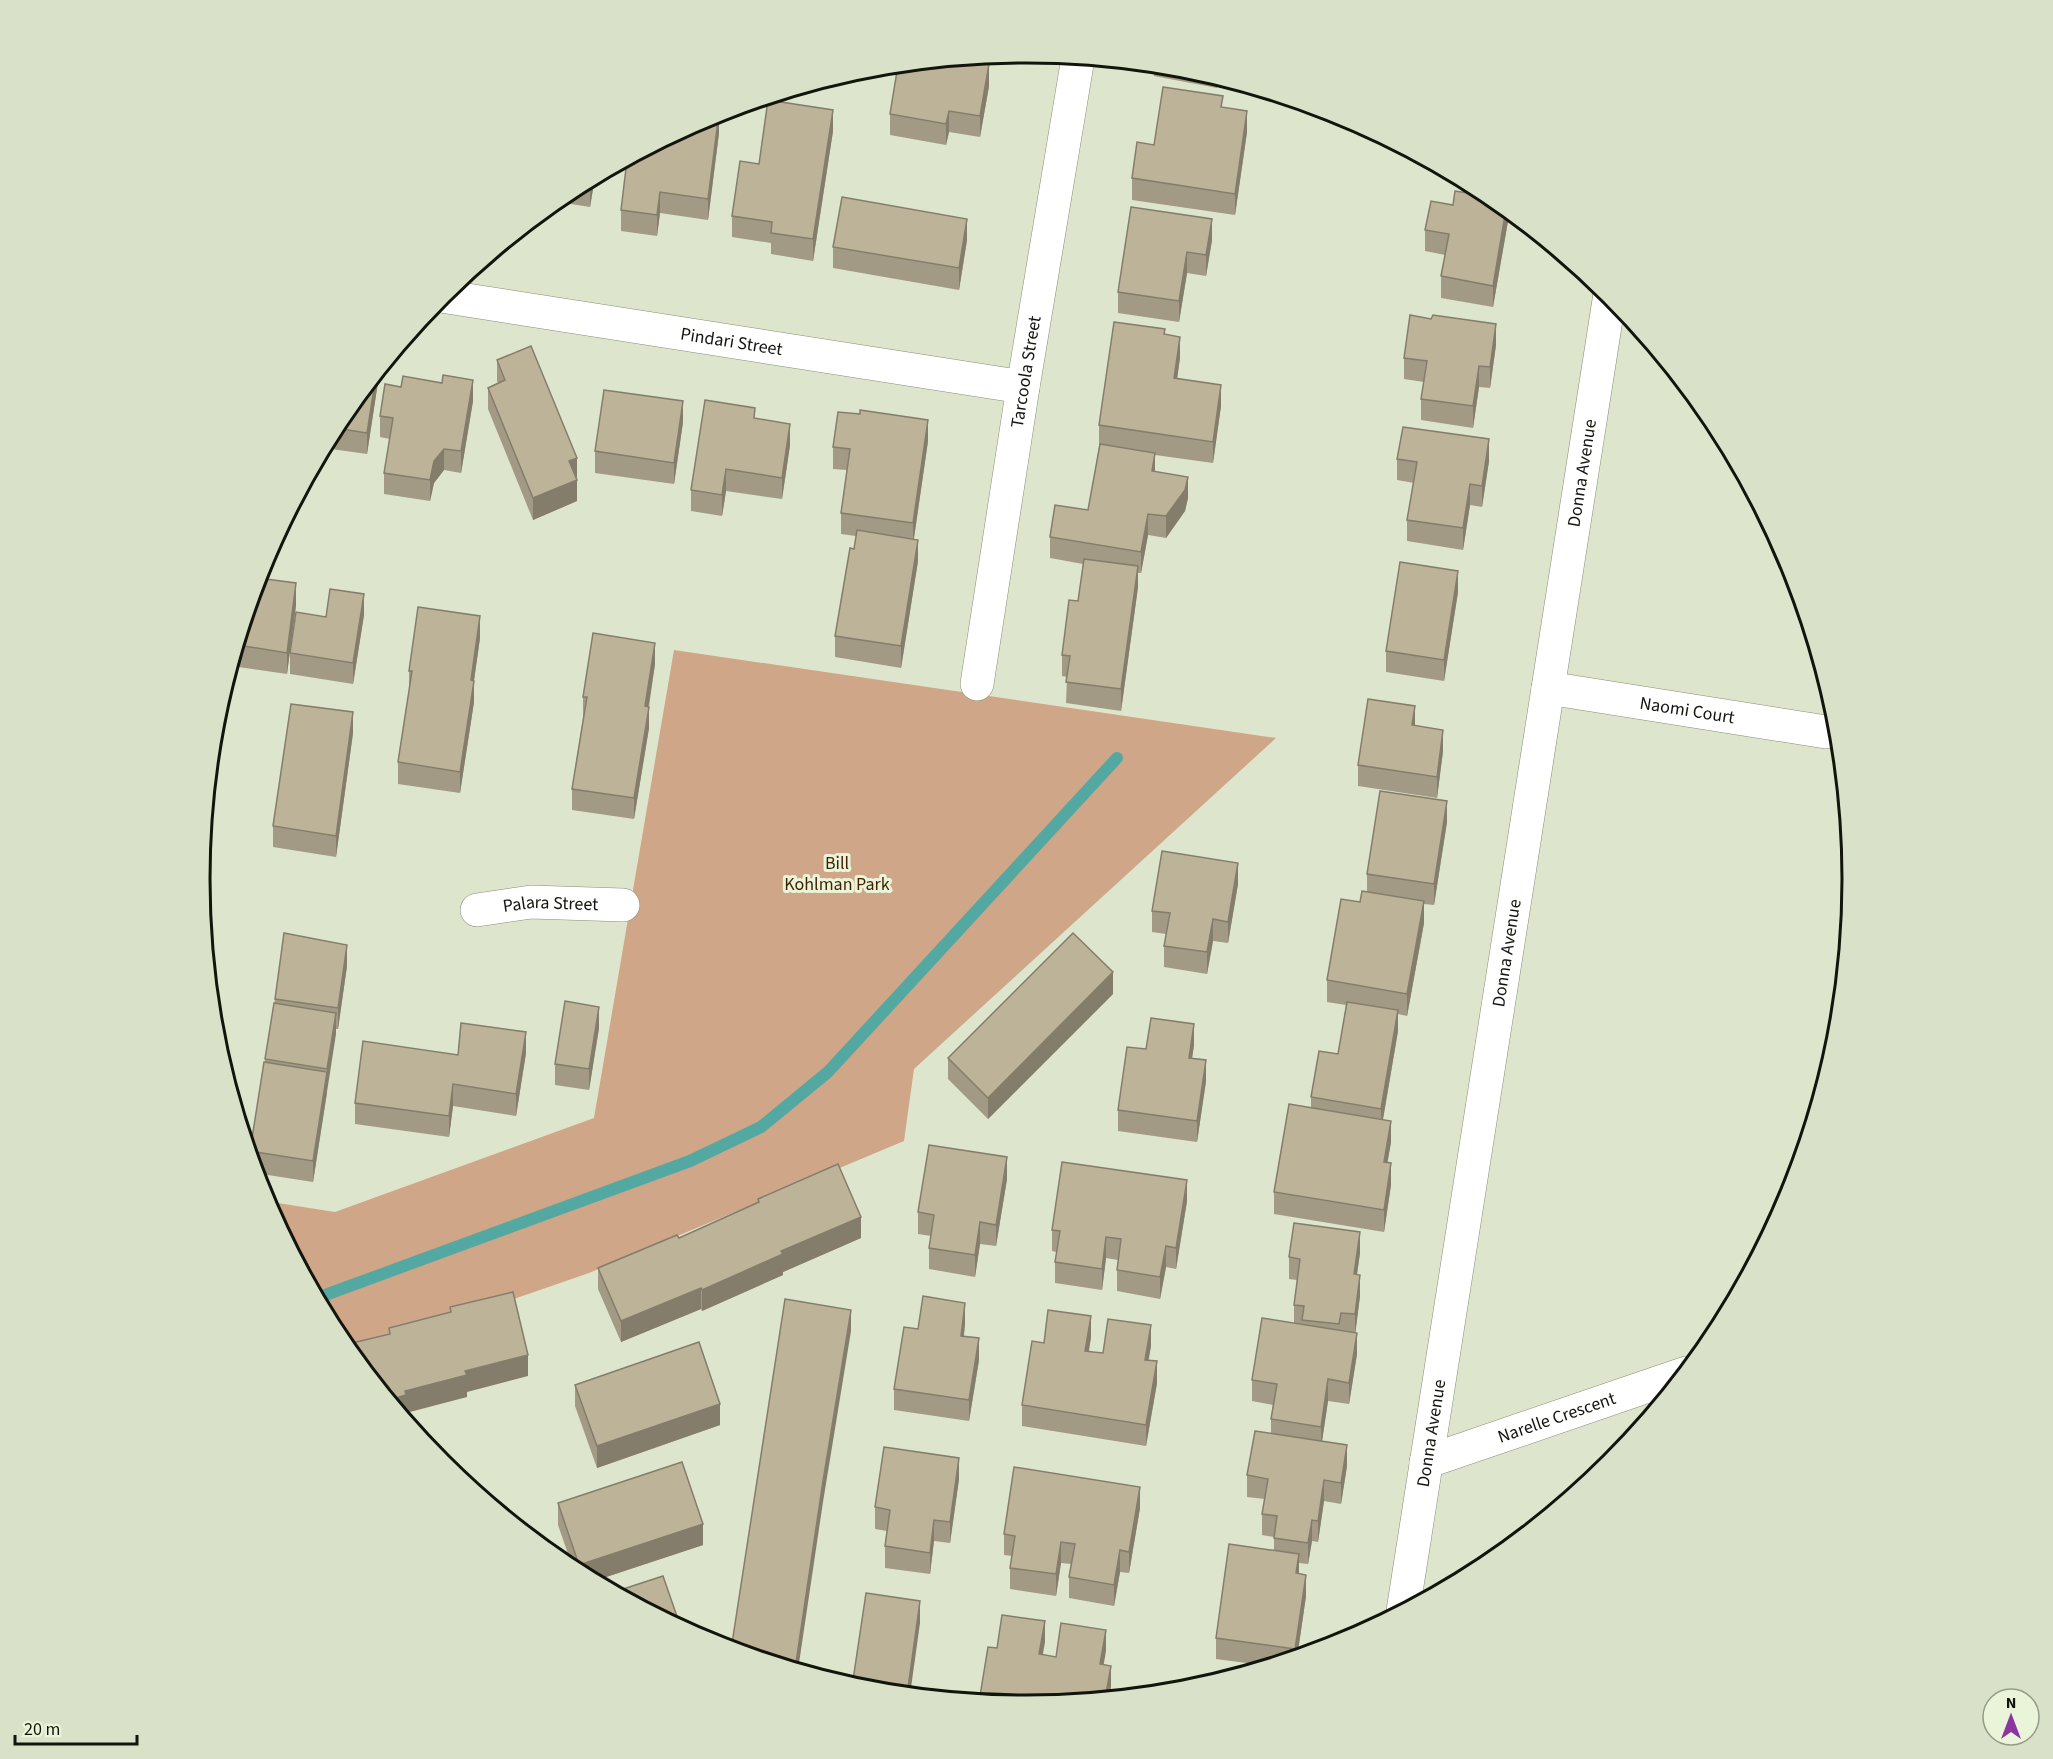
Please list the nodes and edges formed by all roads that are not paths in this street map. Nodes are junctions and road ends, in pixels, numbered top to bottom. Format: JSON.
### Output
{"nodes":[{"id":1,"x":1077,"y":65,"type":"edge"},
{"id":2,"x":453,"y":298,"type":"edge"},
{"id":3,"x":1608,"y":306,"type":"edge"},
{"id":4,"x":1023,"y":387,"type":"junction"},
{"id":5,"x":977,"y":684,"type":"dead end"},
{"id":6,"x":1548,"y":688,"type":"junction"},
{"id":7,"x":1826,"y":732,"type":"dead end"},
{"id":8,"x":622,"y":905,"type":"dead end"},
{"id":9,"x":477,"y":910,"type":"dead end"},
{"id":10,"x":1674,"y":1377,"type":"edge"},
{"id":11,"x":1426,"y":1462,"type":"junction"},
{"id":12,"x":1404,"y":1603,"type":"edge"}],
"edges":[{"from":1,"to":4,"type":"street","name":"Tarcoola Street"},
{"from":2,"to":4,"type":"street","name":"Pindari Street"},
{"from":3,"to":6,"type":"street","name":"Donna Avenue"},
{"from":4,"to":5,"type":"street","name":"Tarcoola Street"},
{"from":6,"to":7,"type":"street","name":"Naomi Court"},
{"from":6,"to":11,"type":"street","name":"Donna Avenue"},
{"from":8,"to":9,"type":"street","name":"Palara Street"},
{"from":10,"to":11,"type":"street","name":"Narelle Crescent"},
{"from":11,"to":12,"type":"street","name":"Donna Avenue"}]}
